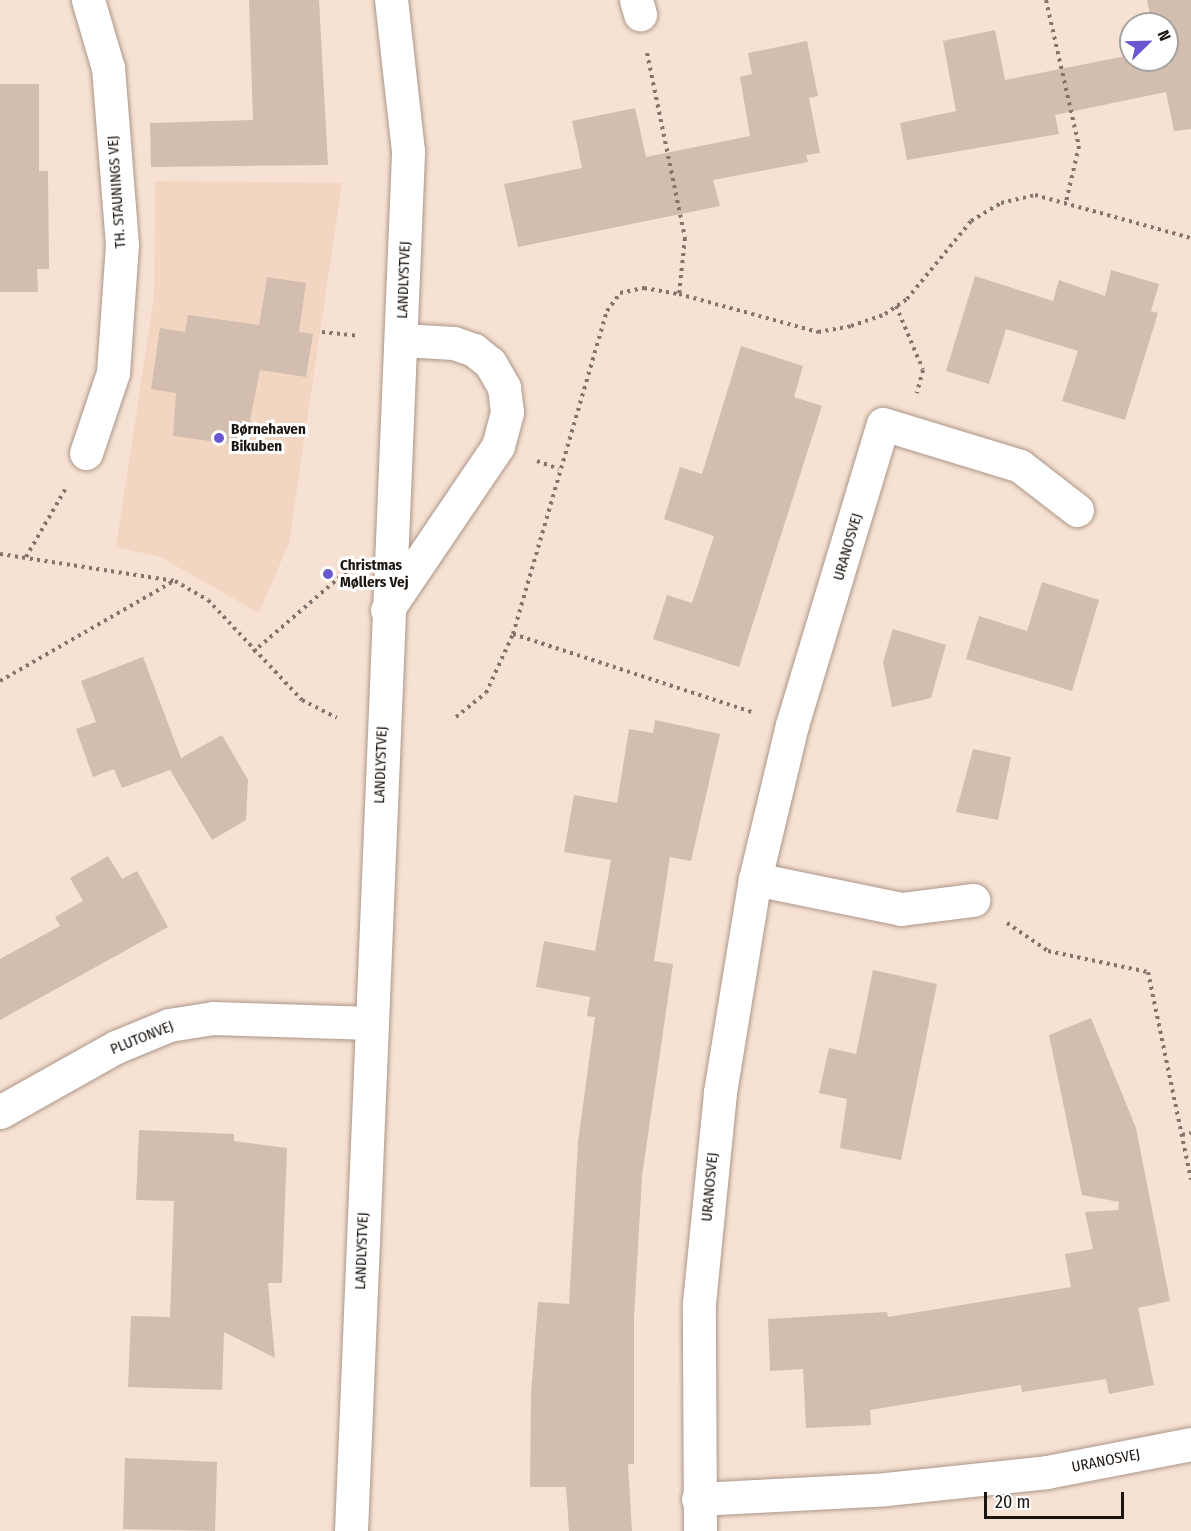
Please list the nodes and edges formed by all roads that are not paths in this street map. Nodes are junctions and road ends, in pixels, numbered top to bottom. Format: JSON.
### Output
{"nodes":[{"id":1,"x":88,"y":0,"type":"edge"},
{"id":2,"x":391,"y":0,"type":"edge"},
{"id":3,"x":402,"y":340,"type":"junction"},
{"id":4,"x":86,"y":453,"type":"road end"},
{"id":5,"x":1077,"y":510,"type":"dead end"},
{"id":6,"x":386,"y":611,"type":"junction"},
{"id":7,"x":755,"y":879,"type":"junction"},
{"id":8,"x":973,"y":900,"type":"road end"},
{"id":9,"x":371,"y":1023,"type":"junction"},
{"id":10,"x":0,"y":1112,"type":"edge"},
{"id":11,"x":1191,"y":1444,"type":"edge"},
{"id":12,"x":699,"y":1515,"type":"edge"},
{"id":13,"x":351,"y":1531,"type":"edge"}],
"edges":[{"from":1,"to":4,"type":"street","name":"TH. STAUNINGS VEJ"},
{"from":2,"to":3,"type":"street","name":"LANDLYSTVEJ"},
{"from":3,"to":6,"type":"street","name":"LANDLYSTVEJ"},
{"from":3,"to":6,"type":"street"},
{"from":5,"to":7,"type":"street","name":"URANOSVEJ"},
{"from":6,"to":9,"type":"street","name":"LANDLYSTVEJ"},
{"from":7,"to":8,"type":"street"},
{"from":7,"to":12,"type":"street","name":"URANOSVEJ"},
{"from":9,"to":10,"type":"street","name":"PLUTONVEJ"},
{"from":9,"to":13,"type":"street","name":"LANDLYSTVEJ"},
{"from":11,"to":12,"type":"street","name":"URANOSVEJ"}]}
